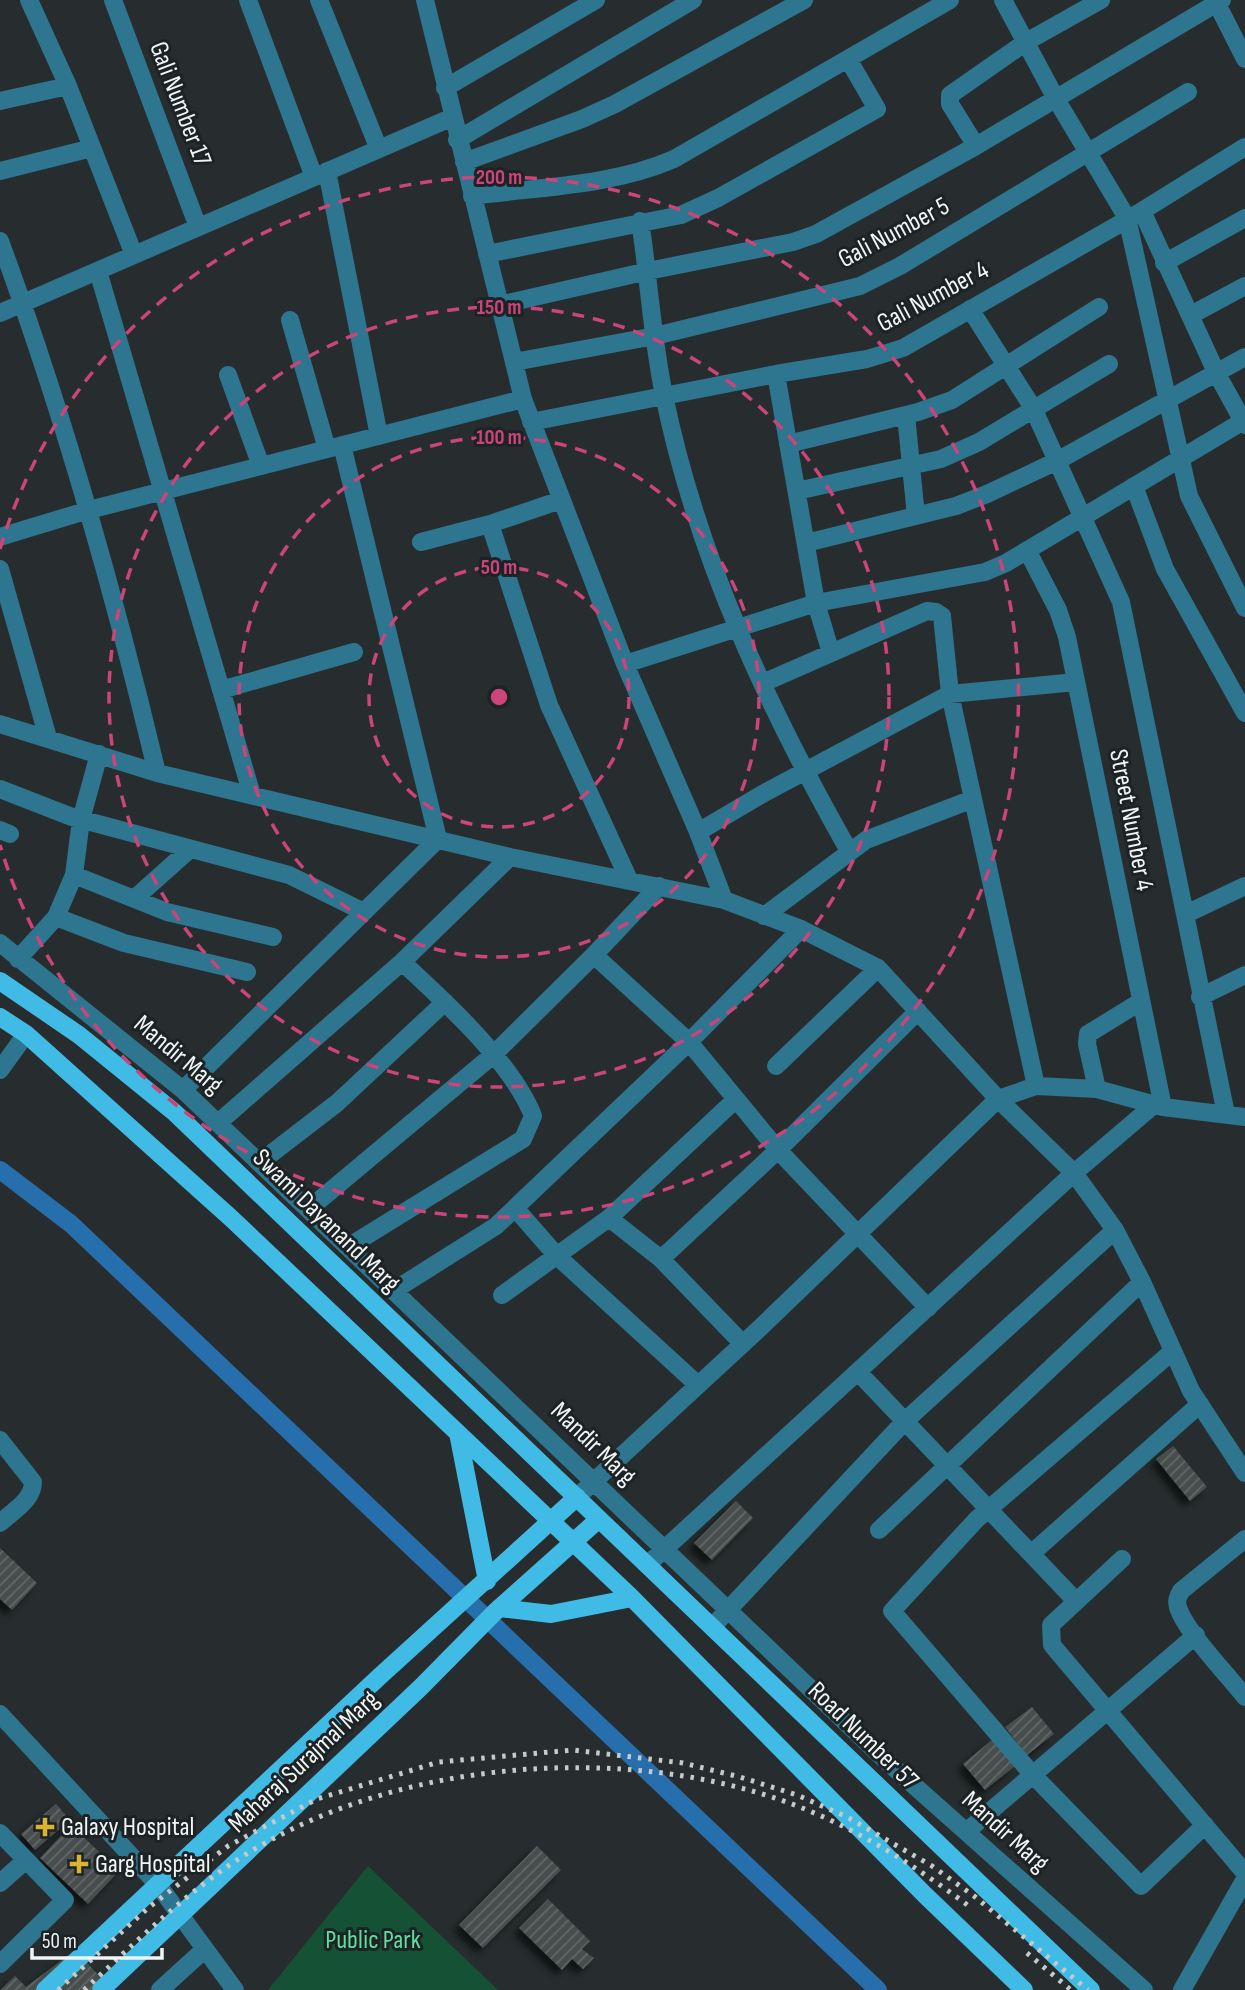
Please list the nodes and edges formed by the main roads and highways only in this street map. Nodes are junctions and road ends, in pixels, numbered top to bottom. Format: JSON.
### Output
{"nodes":[{"id":1,"x":0,"y":981,"type":"edge"},
{"id":2,"x":0,"y":1017,"type":"edge"},
{"id":3,"x":458,"y":1433,"type":"junction"},
{"id":4,"x":577,"y":1497,"type":"junction"},
{"id":5,"x":600,"y":1519,"type":"junction"},
{"id":6,"x":551,"y":1521,"type":"junction"},
{"id":7,"x":574,"y":1543,"type":"junction"},
{"id":8,"x":487,"y":1581,"type":"junction"},
{"id":9,"x":632,"y":1598,"type":"junction"},
{"id":10,"x":497,"y":1610,"type":"junction"},
{"id":11,"x":45,"y":1990,"type":"edge"},
{"id":12,"x":101,"y":1990,"type":"edge"},
{"id":13,"x":1024,"y":1990,"type":"edge"},
{"id":14,"x":1091,"y":1990,"type":"edge"}],
"edges":[{"from":1,"to":4,"type":"main road","name":"Swami Dayanand Marg"},
{"from":2,"to":3,"type":"main road"},
{"from":3,"to":6,"type":"main road"},
{"from":3,"to":8,"type":"main road"},
{"from":4,"to":5,"type":"main road","name":"Swami Dayanand Marg"},
{"from":4,"to":6,"type":"main road","name":"Maharaj Surajmal Marg"},
{"from":5,"to":7,"type":"main road","name":"Maharaj Surajmal Marg"},
{"from":5,"to":14,"type":"main road","name":"Road Number 57"},
{"from":6,"to":7,"type":"main road"},
{"from":6,"to":8,"type":"main road","name":"Maharaj Surajmal Marg"},
{"from":7,"to":9,"type":"main road"},
{"from":7,"to":10,"type":"main road","name":"Maharaj Surajmal Marg"},
{"from":8,"to":11,"type":"main road","name":"Maharaj Surajmal Marg"},
{"from":9,"to":10,"type":"main road"},
{"from":9,"to":13,"type":"main road"},
{"from":10,"to":12,"type":"main road","name":"Maharaj Surajmal Marg"}]}
